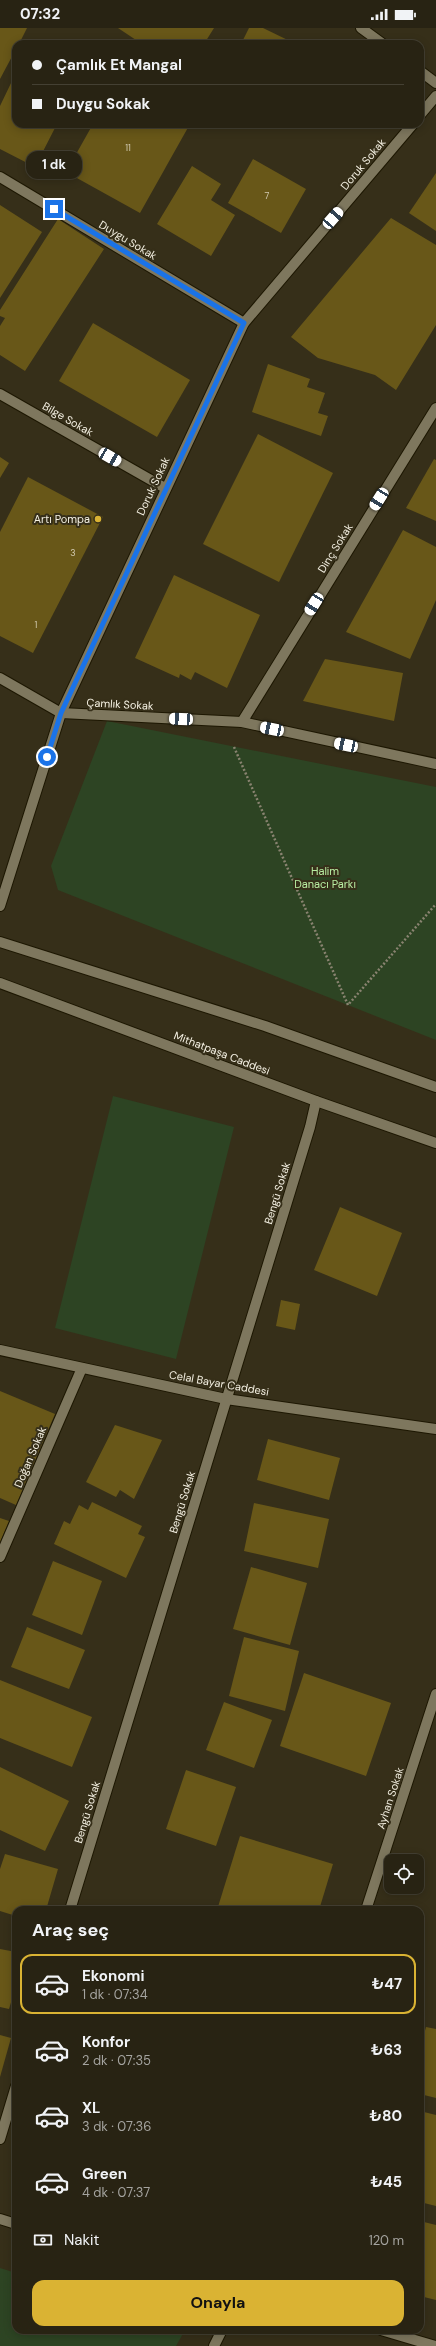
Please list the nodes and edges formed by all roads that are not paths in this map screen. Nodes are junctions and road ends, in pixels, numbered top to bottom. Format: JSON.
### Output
{"nodes":[{"id":1,"x":361,"y":28,"type":"edge"},
{"id":2,"x":378,"y":40,"type":"edge"},
{"id":3,"x":424,"y":74,"type":"edge"},
{"id":4,"x":436,"y":83,"type":"edge"},
{"id":5,"x":436,"y":96,"type":"edge"},
{"id":6,"x":424,"y":110,"type":"edge"},
{"id":7,"x":410,"y":128,"type":"edge"},
{"id":8,"x":0,"y":176,"type":"edge"},
{"id":9,"x":244,"y":323,"type":"junction"},
{"id":10,"x":0,"y":394,"type":"edge"},
{"id":11,"x":436,"y":408,"type":"edge"},
{"id":12,"x":165,"y":488,"type":"junction"},
{"id":13,"x":0,"y":678,"type":"edge"},
{"id":14,"x":61,"y":713,"type":"junction"},
{"id":15,"x":242,"y":722,"type":"junction"},
{"id":16,"x":436,"y":764,"type":"edge"},
{"id":17,"x":0,"y":906,"type":"edge"},
{"id":18,"x":0,"y":942,"type":"edge"},
{"id":19,"x":0,"y":983,"type":"edge"},
{"id":20,"x":436,"y":1087,"type":"edge"},
{"id":21,"x":316,"y":1101,"type":"junction"},
{"id":22,"x":436,"y":1143,"type":"edge"},
{"id":23,"x":0,"y":1350,"type":"edge"},
{"id":24,"x":82,"y":1368,"type":"junction"},
{"id":25,"x":226,"y":1399,"type":"junction"},
{"id":26,"x":436,"y":1429,"type":"edge"},
{"id":27,"x":0,"y":1557,"type":"edge"},
{"id":28,"x":436,"y":1694,"type":"edge"},
{"id":29,"x":71,"y":1906,"type":"edge"},
{"id":30,"x":367,"y":1906,"type":"edge"},
{"id":31,"x":12,"y":2099,"type":"edge"},
{"id":32,"x":0,"y":2139,"type":"edge"},
{"id":33,"x":0,"y":2219,"type":"edge"},
{"id":34,"x":12,"y":2223,"type":"edge"},
{"id":35,"x":220,"y":2334,"type":"edge"},
{"id":36,"x":394,"y":2334,"type":"edge"},
{"id":37,"x":214,"y":2346,"type":"edge"},
{"id":38,"x":435,"y":2346,"type":"edge"}],
"edges":[{"from":1,"to":2,"type":"street"},
{"from":3,"to":4,"type":"street"},
{"from":5,"to":6,"type":"street"},
{"from":7,"to":9,"type":"street","name":"Doruk Sokak"},
{"from":8,"to":9,"type":"street","name":"Duygu Sokak"},
{"from":9,"to":12,"type":"street","name":"Doruk Sokak"},
{"from":10,"to":12,"type":"street","name":"Bilge Sokak"},
{"from":11,"to":15,"type":"street","name":"Dinç Sokak"},
{"from":12,"to":14,"type":"street","name":"Doruk Sokak"},
{"from":13,"to":14,"type":"street","name":"Çamlık Sokak"},
{"from":14,"to":15,"type":"street","name":"Çamlık Sokak"},
{"from":14,"to":17,"type":"street","name":"Doruk Sokak"},
{"from":15,"to":16,"type":"street","name":"Çamlık Sokak"},
{"from":18,"to":20,"type":"street"},
{"from":19,"to":21,"type":"street","name":"Mithatpaşa Caddesi"},
{"from":21,"to":22,"type":"street","name":"Mithatpaşa Caddesi"},
{"from":21,"to":25,"type":"street","name":"Bengü Sokak"},
{"from":23,"to":24,"type":"street","name":"Celal Bayar Caddesi"},
{"from":24,"to":25,"type":"street","name":"Celal Bayar Caddesi"},
{"from":24,"to":27,"type":"street","name":"Doğan Sokak"},
{"from":25,"to":26,"type":"street","name":"Celal Bayar Caddesi"},
{"from":25,"to":29,"type":"street","name":"Bengü Sokak"},
{"from":28,"to":30,"type":"street","name":"Ayhan Sokak"},
{"from":31,"to":32,"type":"street"},
{"from":33,"to":34,"type":"street"},
{"from":35,"to":37,"type":"street"},
{"from":36,"to":38,"type":"street"}]}
